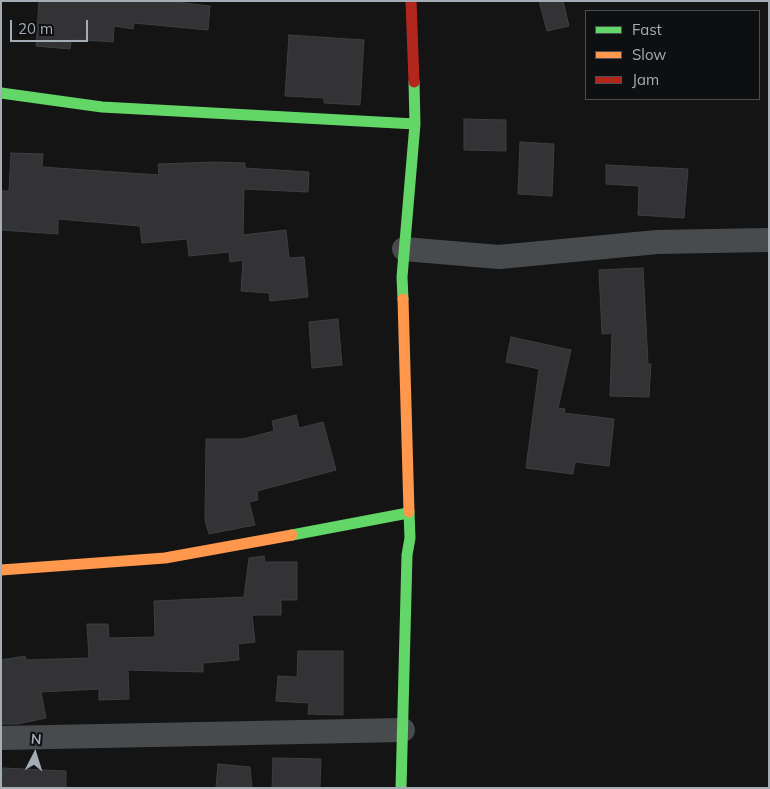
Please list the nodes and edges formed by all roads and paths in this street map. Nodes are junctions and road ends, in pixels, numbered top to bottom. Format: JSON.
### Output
{"nodes":[{"id":1,"x":410,"y":1,"type":"edge"},
{"id":2,"x":1,"y":93,"type":"edge"},
{"id":3,"x":415,"y":124,"type":"junction"},
{"id":4,"x":769,"y":240,"type":"edge"},
{"id":5,"x":404,"y":249,"type":"junction"},
{"id":6,"x":408,"y":513,"type":"junction"},
{"id":7,"x":1,"y":570,"type":"edge"},
{"id":8,"x":403,"y":730,"type":"junction"},
{"id":9,"x":1,"y":738,"type":"edge"},
{"id":10,"x":402,"y":788,"type":"edge"}],
"edges":[{"from":1,"to":3,"type":"street"},
{"from":2,"to":3,"type":"street"},
{"from":3,"to":5,"type":"street"},
{"from":4,"to":5,"type":"street"},
{"from":5,"to":6,"type":"street"},
{"from":6,"to":7,"type":"street"},
{"from":6,"to":8,"type":"street"},
{"from":8,"to":9,"type":"street"},
{"from":8,"to":10,"type":"street"}]}
